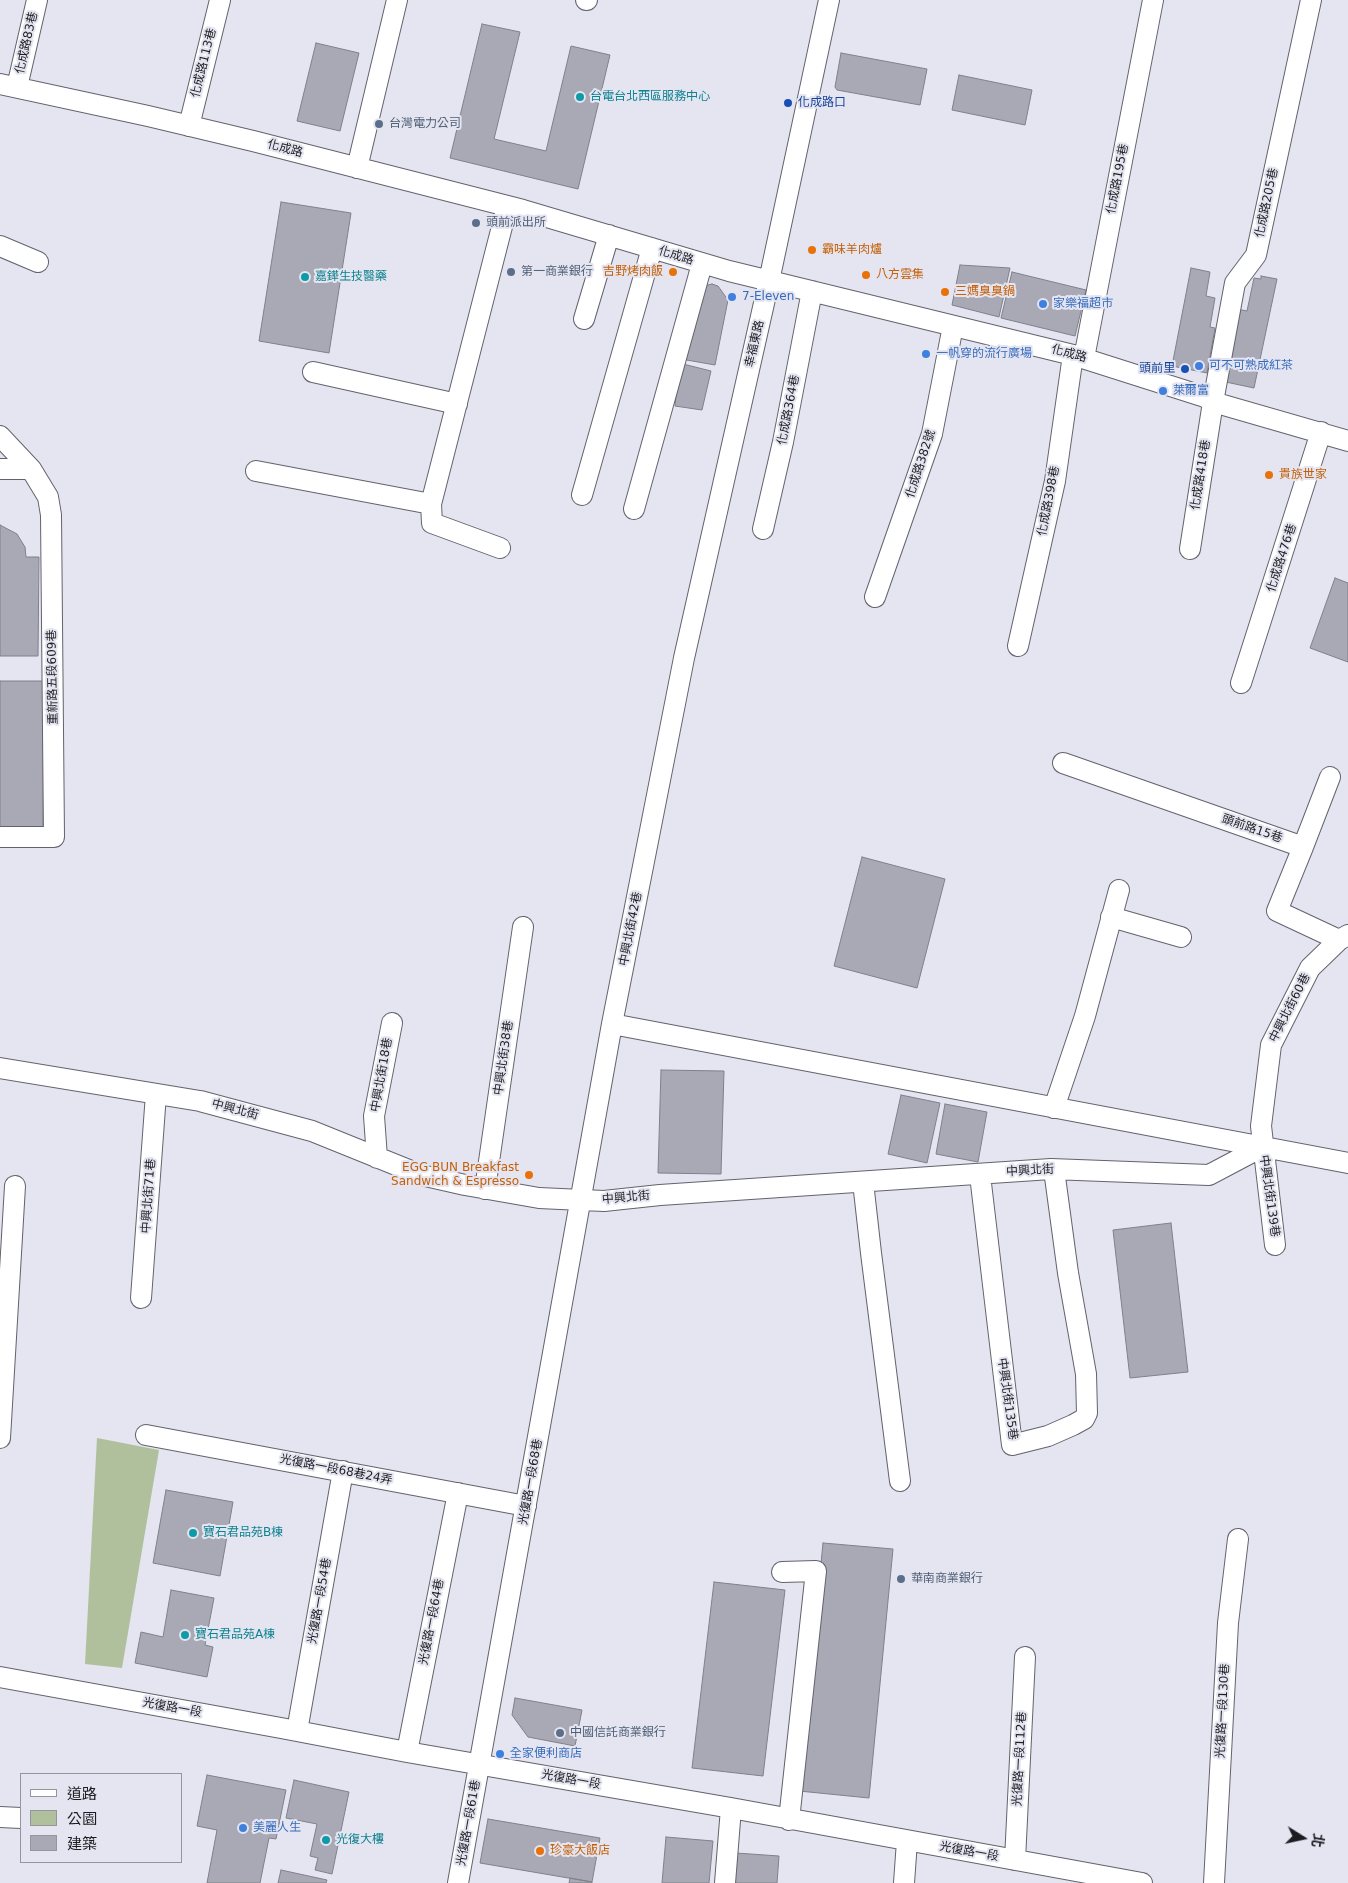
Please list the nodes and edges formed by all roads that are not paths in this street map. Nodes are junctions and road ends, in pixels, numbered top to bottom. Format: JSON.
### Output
{"nodes":[{"id":1,"x":37,"y":0,"type":"edge"},
{"id":2,"x":220,"y":0,"type":"edge"},
{"id":3,"x":397,"y":0,"type":"edge"},
{"id":4,"x":830,"y":0,"type":"edge"},
{"id":5,"x":1153,"y":0,"type":"edge"},
{"id":6,"x":1311,"y":0,"type":"edge"},
{"id":7,"x":8,"y":85,"type":"edge"},
{"id":8,"x":189,"y":126,"type":"junction"},
{"id":9,"x":357,"y":168,"type":"junction"},
{"id":10,"x":508,"y":207,"type":"junction"},
{"id":11,"x":609,"y":235,"type":"junction"},
{"id":12,"x":0,"y":246,"type":"edge"},
{"id":13,"x":652,"y":248,"type":"junction"},
{"id":14,"x":38,"y":262,"type":"dead end"},
{"id":15,"x":702,"y":264,"type":"junction"},
{"id":16,"x":769,"y":281,"type":"junction"},
{"id":17,"x":812,"y":291,"type":"junction"},
{"id":18,"x":584,"y":319,"type":"dead end"},
{"id":19,"x":953,"y":326,"type":"junction"},
{"id":20,"x":1079,"y":357,"type":"junction"},
{"id":21,"x":313,"y":372,"type":"dead end"},
{"id":22,"x":1213,"y":402,"type":"junction"},
{"id":23,"x":457,"y":404,"type":"junction"},
{"id":24,"x":1321,"y":432,"type":"junction"},
{"id":25,"x":0,"y":436,"type":"edge"},
{"id":26,"x":1348,"y":441,"type":"edge"},
{"id":27,"x":0,"y":469,"type":"edge"},
{"id":28,"x":31,"y":469,"type":"junction"},
{"id":29,"x":256,"y":471,"type":"dead end"},
{"id":30,"x":582,"y":495,"type":"dead end"},
{"id":31,"x":431,"y":504,"type":"junction"},
{"id":32,"x":634,"y":508,"type":"dead end"},
{"id":33,"x":763,"y":529,"type":"dead end"},
{"id":34,"x":500,"y":548,"type":"dead end"},
{"id":35,"x":1190,"y":549,"type":"dead end"},
{"id":36,"x":875,"y":598,"type":"dead end"},
{"id":37,"x":1018,"y":646,"type":"dead end"},
{"id":38,"x":684,"y":658,"type":"joint"},
{"id":39,"x":1241,"y":683,"type":"dead end"},
{"id":40,"x":1063,"y":763,"type":"dead end"},
{"id":41,"x":1330,"y":778,"type":"dead end"},
{"id":42,"x":0,"y":836,"type":"edge"},
{"id":43,"x":1303,"y":847,"type":"junction"},
{"id":44,"x":1119,"y":890,"type":"dead end"},
{"id":45,"x":1111,"y":917,"type":"junction"},
{"id":46,"x":523,"y":927,"type":"dead end"},
{"id":47,"x":1182,"y":937,"type":"dead end"},
{"id":48,"x":1344,"y":937,"type":"edge"},
{"id":49,"x":392,"y":1023,"type":"dead end"},
{"id":50,"x":612,"y":1024,"type":"junction"},
{"id":51,"x":0,"y":1068,"type":"edge"},
{"id":52,"x":156,"y":1094,"type":"junction"},
{"id":53,"x":1054,"y":1108,"type":"junction"},
{"id":54,"x":1262,"y":1147,"type":"junction"},
{"id":55,"x":376,"y":1158,"type":"junction"},
{"id":56,"x":1348,"y":1163,"type":"edge"},
{"id":57,"x":1051,"y":1169,"type":"junction"},
{"id":58,"x":980,"y":1175,"type":"junction"},
{"id":59,"x":863,"y":1182,"type":"junction"},
{"id":60,"x":15,"y":1186,"type":"dead end"},
{"id":61,"x":485,"y":1189,"type":"junction"},
{"id":62,"x":580,"y":1200,"type":"junction"},
{"id":63,"x":1275,"y":1245,"type":"dead end"},
{"id":64,"x":141,"y":1298,"type":"dead end"},
{"id":65,"x":146,"y":1435,"type":"dead end"},
{"id":66,"x":0,"y":1438,"type":"edge"},
{"id":67,"x":344,"y":1471,"type":"junction"},
{"id":68,"x":900,"y":1481,"type":"dead end"},
{"id":69,"x":458,"y":1493,"type":"junction"},
{"id":70,"x":526,"y":1506,"type":"junction"},
{"id":71,"x":1238,"y":1538,"type":"dead end"},
{"id":72,"x":782,"y":1572,"type":"dead end"},
{"id":73,"x":1025,"y":1657,"type":"dead end"},
{"id":74,"x":0,"y":1677,"type":"edge"},
{"id":75,"x":297,"y":1730,"type":"junction"},
{"id":76,"x":407,"y":1752,"type":"junction"},
{"id":77,"x":480,"y":1764,"type":"junction"},
{"id":78,"x":731,"y":1808,"type":"junction"},
{"id":79,"x":0,"y":1817,"type":"edge"},
{"id":80,"x":20,"y":1818,"type":"edge"},
{"id":81,"x":789,"y":1820,"type":"junction"},
{"id":82,"x":907,"y":1841,"type":"junction"},
{"id":83,"x":1015,"y":1860,"type":"junction"},
{"id":84,"x":1131,"y":1882,"type":"edge"},
{"id":85,"x":458,"y":1883,"type":"edge"},
{"id":86,"x":725,"y":1883,"type":"edge"},
{"id":87,"x":904,"y":1883,"type":"edge"},
{"id":88,"x":1214,"y":1883,"type":"edge"}],
"edges":[{"from":1,"to":7,"type":"street","name":"化成路83巷"},
{"from":2,"to":8,"type":"street","name":"化成路113巷"},
{"from":3,"to":9,"type":"street"},
{"from":4,"to":16,"type":"street","name":"幸福東路"},
{"from":5,"to":20,"type":"street","name":"化成路195巷"},
{"from":6,"to":22,"type":"street","name":"化成路205巷"},
{"from":7,"to":8,"type":"street","name":"化成路"},
{"from":8,"to":9,"type":"street","name":"化成路"},
{"from":9,"to":10,"type":"street","name":"化成路"},
{"from":10,"to":11,"type":"street","name":"化成路"},
{"from":10,"to":23,"type":"street"},
{"from":11,"to":13,"type":"street","name":"化成路"},
{"from":11,"to":18,"type":"street"},
{"from":12,"to":14,"type":"street"},
{"from":13,"to":15,"type":"street","name":"化成路"},
{"from":13,"to":30,"type":"street"},
{"from":15,"to":16,"type":"street","name":"化成路"},
{"from":15,"to":32,"type":"street"},
{"from":16,"to":17,"type":"street","name":"化成路"},
{"from":16,"to":38,"type":"street","name":"幸福東路"},
{"from":17,"to":19,"type":"street","name":"化成路"},
{"from":17,"to":33,"type":"street","name":"化成路364巷"},
{"from":19,"to":20,"type":"street","name":"化成路"},
{"from":19,"to":36,"type":"street","name":"化成路382號"},
{"from":20,"to":22,"type":"street","name":"化成路"},
{"from":20,"to":37,"type":"street","name":"化成路398巷"},
{"from":21,"to":23,"type":"street"},
{"from":22,"to":24,"type":"street","name":"化成路"},
{"from":22,"to":35,"type":"street","name":"化成路418巷"},
{"from":23,"to":31,"type":"street"},
{"from":24,"to":26,"type":"street","name":"化成路"},
{"from":24,"to":39,"type":"street","name":"化成路476巷"},
{"from":25,"to":28,"type":"street","name":"重新路五段609巷"},
{"from":27,"to":28,"type":"street"},
{"from":28,"to":42,"type":"street","name":"重新路五段609巷"},
{"from":29,"to":31,"type":"street"},
{"from":31,"to":34,"type":"street"},
{"from":38,"to":50,"type":"street","name":"中興北街42巷"},
{"from":40,"to":43,"type":"street","name":"頭前路15巷"},
{"from":41,"to":43,"type":"street"},
{"from":43,"to":48,"type":"street"},
{"from":44,"to":45,"type":"street"},
{"from":45,"to":47,"type":"street"},
{"from":45,"to":53,"type":"street"},
{"from":46,"to":61,"type":"street","name":"中興北街38巷"},
{"from":48,"to":54,"type":"street","name":"中興北街60巷"},
{"from":49,"to":55,"type":"street","name":"中興北街18巷"},
{"from":50,"to":53,"type":"street"},
{"from":50,"to":62,"type":"street","name":"中興北街42巷"},
{"from":51,"to":52,"type":"street","name":"中興北街"},
{"from":52,"to":55,"type":"street","name":"中興北街"},
{"from":52,"to":64,"type":"street","name":"中興北街71巷"},
{"from":53,"to":54,"type":"street"},
{"from":54,"to":56,"type":"street"},
{"from":54,"to":57,"type":"street","name":"中興北街"},
{"from":54,"to":63,"type":"street","name":"中興北街139巷"},
{"from":55,"to":61,"type":"street","name":"中興北街"},
{"from":57,"to":58,"type":"street","name":"中興北街"},
{"from":57,"to":58,"type":"street","name":"中興北街135巷"},
{"from":58,"to":59,"type":"street","name":"中興北街"},
{"from":59,"to":62,"type":"street","name":"中興北街"},
{"from":59,"to":68,"type":"street"},
{"from":60,"to":66,"type":"street"},
{"from":61,"to":62,"type":"street","name":"中興北街"},
{"from":62,"to":70,"type":"street","name":"光復路一段68巷"},
{"from":65,"to":67,"type":"street","name":"光復路一段68巷24弄"},
{"from":67,"to":69,"type":"street","name":"光復路一段68巷24弄"},
{"from":67,"to":75,"type":"street","name":"光復路一段54巷"},
{"from":69,"to":70,"type":"street","name":"光復路一段68巷24弄"},
{"from":69,"to":76,"type":"street","name":"光復路一段64巷"},
{"from":70,"to":77,"type":"street","name":"光復路一段68巷"},
{"from":71,"to":88,"type":"street","name":"光復路一段130巷"},
{"from":72,"to":81,"type":"street"},
{"from":73,"to":83,"type":"street","name":"光復路一段112巷"},
{"from":74,"to":75,"type":"street","name":"光復路一段"},
{"from":75,"to":76,"type":"street","name":"光復路一段"},
{"from":76,"to":77,"type":"street","name":"光復路一段"},
{"from":77,"to":78,"type":"street","name":"光復路一段"},
{"from":77,"to":85,"type":"street","name":"光復路一段61巷"},
{"from":78,"to":81,"type":"street","name":"光復路一段"},
{"from":78,"to":86,"type":"street"},
{"from":79,"to":80,"type":"street"},
{"from":81,"to":82,"type":"street","name":"光復路一段"},
{"from":82,"to":83,"type":"street","name":"光復路一段"},
{"from":82,"to":87,"type":"street"},
{"from":83,"to":84,"type":"street","name":"光復路一段"}]}
